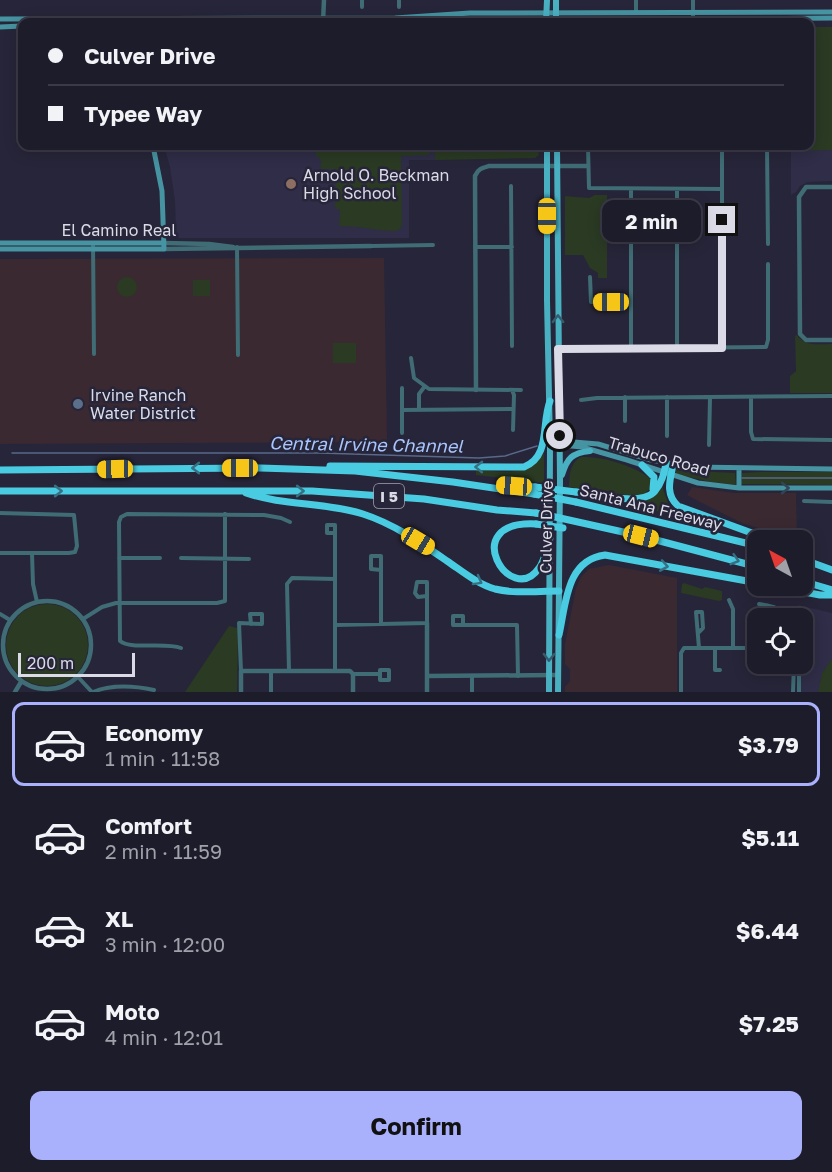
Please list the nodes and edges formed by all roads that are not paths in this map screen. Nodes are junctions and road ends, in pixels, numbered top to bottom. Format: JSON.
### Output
{"nodes":[{"id":1,"x":324,"y":0,"type":"edge"},
{"id":2,"x":362,"y":0,"type":"edge"},
{"id":3,"x":399,"y":0,"type":"edge"},
{"id":4,"x":547,"y":0,"type":"edge"},
{"id":5,"x":556,"y":0,"type":"edge"},
{"id":6,"x":636,"y":0,"type":"edge"},
{"id":7,"x":693,"y":0,"type":"edge"},
{"id":8,"x":362,"y":7,"type":"dead end"},
{"id":9,"x":399,"y":7,"type":"dead end"},
{"id":10,"x":832,"y":12,"type":"edge"},
{"id":11,"x":546,"y":13,"type":"junction"},
{"id":12,"x":556,"y":13,"type":"junction"},
{"id":13,"x":636,"y":13,"type":"junction"},
{"id":14,"x":693,"y":15,"type":"junction"},
{"id":15,"x":323,"y":18,"type":"edge"},
{"id":16,"x":395,"y":18,"type":"edge"},
{"id":17,"x":546,"y":18,"type":"edge"},
{"id":18,"x":556,"y":18,"type":"edge"},
{"id":19,"x":680,"y":18,"type":"edge"},
{"id":20,"x":832,"y":18,"type":"edge"},
{"id":21,"x":18,"y":19,"type":"edge"},
{"id":22,"x":0,"y":20,"type":"edge"},
{"id":23,"x":18,"y":26,"type":"edge"},
{"id":24,"x":0,"y":27,"type":"edge"},
{"id":25,"x":154,"y":150,"type":"edge"},
{"id":26,"x":547,"y":150,"type":"edge"},
{"id":27,"x":557,"y":150,"type":"edge"},
{"id":28,"x":588,"y":150,"type":"edge"},
{"id":29,"x":722,"y":150,"type":"edge"},
{"id":30,"x":767,"y":150,"type":"edge"},
{"id":31,"x":547,"y":166,"type":"junction"},
{"id":32,"x":558,"y":166,"type":"junction"},
{"id":33,"x":588,"y":166,"type":"junction"},
{"id":34,"x":512,"y":186,"type":"dead end"},
{"id":35,"x":832,"y":187,"type":"edge"},
{"id":36,"x":677,"y":189,"type":"junction"},
{"id":37,"x":722,"y":189,"type":"junction"},
{"id":38,"x":631,"y":190,"type":"junction"},
{"id":39,"x":0,"y":243,"type":"edge"},
{"id":40,"x":768,"y":244,"type":"dead end"},
{"id":41,"x":433,"y":245,"type":"dead end"},
{"id":42,"x":93,"y":246,"type":"junction"},
{"id":43,"x":164,"y":246,"type":"junction"},
{"id":44,"x":371,"y":246,"type":"joint"},
{"id":45,"x":512,"y":246,"type":"junction"},
{"id":46,"x":237,"y":247,"type":"junction"},
{"id":47,"x":474,"y":247,"type":"junction"},
{"id":48,"x":0,"y":249,"type":"edge"},
{"id":49,"x":768,"y":264,"type":"dead end"},
{"id":50,"x":590,"y":277,"type":"dead end"},
{"id":51,"x":631,"y":302,"type":"junction"},
{"id":52,"x":832,"y":340,"type":"edge"},
{"id":53,"x":512,"y":346,"type":"dead end"},
{"id":54,"x":631,"y":348,"type":"junction"},
{"id":55,"x":677,"y":348,"type":"junction"},
{"id":56,"x":722,"y":348,"type":"junction"},
{"id":57,"x":558,"y":349,"type":"junction"},
{"id":58,"x":94,"y":354,"type":"dead end"},
{"id":59,"x":238,"y":355,"type":"dead end"},
{"id":60,"x":411,"y":358,"type":"dead end"},
{"id":61,"x":424,"y":386,"type":"junction"},
{"id":62,"x":402,"y":388,"type":"dead end"},
{"id":63,"x":476,"y":390,"type":"junction"},
{"id":64,"x":512,"y":390,"type":"junction"},
{"id":65,"x":521,"y":390,"type":"dead end"},
{"id":66,"x":832,"y":396,"type":"edge"},
{"id":67,"x":667,"y":397,"type":"junction"},
{"id":68,"x":751,"y":397,"type":"junction"},
{"id":69,"x":625,"y":398,"type":"junction"},
{"id":70,"x":710,"y":398,"type":"junction"},
{"id":71,"x":581,"y":400,"type":"dead end"},
{"id":72,"x":550,"y":401,"type":"junction"},
{"id":73,"x":418,"y":409,"type":"junction"},
{"id":74,"x":513,"y":409,"type":"junction"},
{"id":75,"x":402,"y":410,"type":"junction"},
{"id":76,"x":625,"y":421,"type":"dead end"},
{"id":77,"x":513,"y":430,"type":"dead end"},
{"id":78,"x":402,"y":433,"type":"dead end"},
{"id":79,"x":667,"y":436,"type":"dead end"},
{"id":80,"x":832,"y":440,"type":"edge"},
{"id":81,"x":550,"y":442,"type":"junction"},
{"id":82,"x":560,"y":443,"type":"junction"},
{"id":83,"x":709,"y":445,"type":"dead end"},
{"id":84,"x":590,"y":451,"type":"junction"},
{"id":85,"x":669,"y":464,"type":"junction"},
{"id":86,"x":642,"y":465,"type":"junction"},
{"id":87,"x":296,"y":469,"type":"junction"},
{"id":88,"x":739,"y":469,"type":"junction"},
{"id":89,"x":832,"y":469,"type":"edge"},
{"id":90,"x":0,"y":470,"type":"edge"},
{"id":91,"x":667,"y":473,"type":"junction"},
{"id":92,"x":560,"y":481,"type":"junction"},
{"id":93,"x":738,"y":488,"type":"junction"},
{"id":94,"x":832,"y":488,"type":"edge"},
{"id":95,"x":0,"y":491,"type":"edge"},
{"id":96,"x":241,"y":491,"type":"junction"},
{"id":97,"x":535,"y":491,"type":"junction"},
{"id":98,"x":649,"y":496,"type":"junction"},
{"id":99,"x":804,"y":501,"type":"dead end"},
{"id":100,"x":832,"y":502,"type":"edge"},
{"id":101,"x":0,"y":513,"type":"edge"},
{"id":102,"x":225,"y":514,"type":"junction"},
{"id":103,"x":290,"y":522,"type":"dead end"},
{"id":104,"x":576,"y":522,"type":"junction"},
{"id":105,"x":747,"y":531,"type":"edge"},
{"id":106,"x":335,"y":533,"type":"dead end"},
{"id":107,"x":550,"y":538,"type":"junction"},
{"id":108,"x":747,"y":543,"type":"edge"},
{"id":109,"x":0,"y":553,"type":"edge"},
{"id":110,"x":32,"y":554,"type":"junction"},
{"id":111,"x":119,"y":558,"type":"junction"},
{"id":112,"x":160,"y":558,"type":"dead end"},
{"id":113,"x":181,"y":558,"type":"dead end"},
{"id":114,"x":225,"y":559,"type":"junction"},
{"id":115,"x":249,"y":559,"type":"dead end"},
{"id":116,"x":813,"y":563,"type":"edge"},
{"id":117,"x":747,"y":564,"type":"edge"},
{"id":118,"x":381,"y":570,"type":"junction"},
{"id":119,"x":832,"y":570,"type":"edge"},
{"id":120,"x":335,"y":579,"type":"junction"},
{"id":121,"x":747,"y":581,"type":"edge"},
{"id":122,"x":813,"y":584,"type":"edge"},
{"id":123,"x":832,"y":590,"type":"edge"},
{"id":124,"x":550,"y":591,"type":"junction"},
{"id":125,"x":559,"y":591,"type":"junction"},
{"id":126,"x":813,"y":594,"type":"edge"},
{"id":127,"x":832,"y":595,"type":"edge"},
{"id":128,"x":427,"y":596,"type":"junction"},
{"id":129,"x":729,"y":600,"type":"dead end"},
{"id":130,"x":37,"y":602,"type":"junction"},
{"id":131,"x":120,"y":603,"type":"junction"},
{"id":132,"x":759,"y":604,"type":"dead end"},
{"id":133,"x":778,"y":608,"type":"edge"},
{"id":134,"x":0,"y":614,"type":"edge"},
{"id":135,"x":83,"y":619,"type":"junction"},
{"id":136,"x":10,"y":620,"type":"junction"},
{"id":137,"x":427,"y":623,"type":"junction"},
{"id":138,"x":250,"y":624,"type":"dead end"},
{"id":139,"x":381,"y":624,"type":"junction"},
{"id":140,"x":335,"y":625,"type":"junction"},
{"id":141,"x":463,"y":625,"type":"dead end"},
{"id":142,"x":699,"y":632,"type":"junction"},
{"id":143,"x":559,"y":635,"type":"junction"},
{"id":144,"x":181,"y":648,"type":"dead end"},
{"id":145,"x":699,"y":648,"type":"junction"},
{"id":146,"x":715,"y":648,"type":"junction"},
{"id":147,"x":733,"y":648,"type":"junction"},
{"id":148,"x":747,"y":648,"type":"edge"},
{"id":149,"x":720,"y":670,"type":"dead end"},
{"id":150,"x":241,"y":671,"type":"junction"},
{"id":151,"x":271,"y":671,"type":"junction"},
{"id":152,"x":289,"y":671,"type":"junction"},
{"id":153,"x":336,"y":671,"type":"junction"},
{"id":154,"x":353,"y":674,"type":"junction"},
{"id":155,"x":380,"y":674,"type":"dead end"},
{"id":156,"x":794,"y":674,"type":"edge"},
{"id":157,"x":799,"y":674,"type":"edge"},
{"id":158,"x":558,"y":675,"type":"junction"},
{"id":159,"x":427,"y":676,"type":"junction"},
{"id":160,"x":472,"y":676,"type":"junction"},
{"id":161,"x":518,"y":676,"type":"junction"},
{"id":162,"x":549,"y":676,"type":"junction"},
{"id":163,"x":78,"y":677,"type":"junction"},
{"id":164,"x":21,"y":682,"type":"junction"},
{"id":165,"x":154,"y":690,"type":"dead end"},
{"id":166,"x":15,"y":692,"type":"edge"},
{"id":167,"x":93,"y":692,"type":"edge"},
{"id":168,"x":241,"y":692,"type":"edge"},
{"id":169,"x":271,"y":692,"type":"edge"},
{"id":170,"x":353,"y":692,"type":"edge"},
{"id":171,"x":427,"y":692,"type":"edge"},
{"id":172,"x":472,"y":692,"type":"edge"},
{"id":173,"x":549,"y":692,"type":"edge"},
{"id":174,"x":558,"y":692,"type":"edge"},
{"id":175,"x":681,"y":692,"type":"edge"},
{"id":176,"x":793,"y":692,"type":"edge"},
{"id":177,"x":799,"y":692,"type":"edge"}],
"edges":[{"from":1,"to":15,"type":"street"},
{"from":2,"to":8,"type":"street"},
{"from":3,"to":9,"type":"street"},
{"from":4,"to":11,"type":"main road"},
{"from":5,"to":12,"type":"main road"},
{"from":6,"to":13,"type":"street"},
{"from":7,"to":14,"type":"street"},
{"from":10,"to":14,"type":"main road"},
{"from":11,"to":12,"type":"main road"},
{"from":11,"to":16,"type":"main road"},
{"from":11,"to":17,"type":"main road"},
{"from":12,"to":13,"type":"main road"},
{"from":12,"to":18,"type":"main road"},
{"from":13,"to":19,"type":"main road"},
{"from":14,"to":19,"type":"main road"},
{"from":14,"to":20,"type":"main road"},
{"from":21,"to":22,"type":"main road"},
{"from":23,"to":24,"type":"main road"},
{"from":25,"to":43,"type":"main road"},
{"from":26,"to":31,"type":"main road","name":"Culver Drive"},
{"from":27,"to":32,"type":"main road","name":"Culver Drive"},
{"from":28,"to":33,"type":"street"},
{"from":29,"to":37,"type":"street"},
{"from":30,"to":40,"type":"street"},
{"from":31,"to":32,"type":"street"},
{"from":31,"to":47,"type":"street"},
{"from":31,"to":72,"type":"main road","name":"Culver Drive"},
{"from":32,"to":33,"type":"street"},
{"from":57,"to":32,"type":"main road","name":"Culver Drive","one_way":true},
{"from":33,"to":38,"type":"street"},
{"from":34,"to":45,"type":"street"},
{"from":35,"to":52,"type":"street"},
{"from":36,"to":37,"type":"street"},
{"from":36,"to":38,"type":"street"},
{"from":36,"to":55,"type":"street"},
{"from":37,"to":56,"type":"street"},
{"from":38,"to":51,"type":"street"},
{"from":39,"to":42,"type":"main road","name":"El Camino Real"},
{"from":41,"to":44,"type":"street"},
{"from":42,"to":43,"type":"main road","name":"El Camino Real"},
{"from":42,"to":48,"type":"main road","name":"El Camino Real"},
{"from":42,"to":58,"type":"street"},
{"from":43,"to":46,"type":"street","name":"El Camino Real"},
{"from":44,"to":46,"type":"street","name":"El Camino Real"},
{"from":45,"to":47,"type":"street"},
{"from":45,"to":53,"type":"street"},
{"from":46,"to":59,"type":"street"},
{"from":47,"to":63,"type":"street"},
{"from":49,"to":56,"type":"street"},
{"from":50,"to":51,"type":"street"},
{"from":51,"to":54,"type":"street"},
{"from":54,"to":55,"type":"street"},
{"from":54,"to":57,"type":"street"},
{"from":55,"to":56,"type":"street"},
{"from":57,"to":82,"type":"main road","name":"Culver Drive"},
{"from":60,"to":61,"type":"street"},
{"from":61,"to":63,"type":"street"},
{"from":61,"to":73,"type":"street"},
{"from":62,"to":75,"type":"street"},
{"from":63,"to":64,"type":"street"},
{"from":64,"to":65,"type":"street"},
{"from":64,"to":74,"type":"street"},
{"from":66,"to":68,"type":"street"},
{"from":67,"to":69,"type":"street"},
{"from":67,"to":70,"type":"street"},
{"from":67,"to":79,"type":"street"},
{"from":68,"to":70,"type":"street"},
{"from":68,"to":80,"type":"street"},
{"from":69,"to":71,"type":"street"},
{"from":69,"to":76,"type":"street"},
{"from":70,"to":83,"type":"street"},
{"from":72,"to":81,"type":"main road","name":"Culver Drive"},
{"from":72,"to":87,"type":"highway","one_way":true},
{"from":73,"to":74,"type":"street"},
{"from":73,"to":75,"type":"street"},
{"from":74,"to":77,"type":"street"},
{"from":75,"to":78,"type":"street"},
{"from":81,"to":82,"type":"main road","name":"Trabuco Road"},
{"from":81,"to":107,"type":"main road","name":"Culver Drive"},
{"from":82,"to":84,"type":"main road","name":"Trabuco Road"},
{"from":82,"to":85,"type":"main road","name":"Trabuco Road"},
{"from":82,"to":92,"type":"main road","name":"Culver Drive"},
{"from":84,"to":86,"type":"main road","name":"Trabuco Road"},
{"from":84,"to":92,"type":"main road"},
{"from":85,"to":88,"type":"main road","name":"Trabuco Road"},
{"from":85,"to":91,"type":"highway"},
{"from":86,"to":91,"type":"main road","name":"Trabuco Road"},
{"from":86,"to":98,"type":"highway"},
{"from":87,"to":90,"type":"highway","number":"I 5","one_way":true},
{"from":87,"to":97,"type":"highway","number":"I 5"},
{"from":88,"to":89,"type":"main road","name":"Trabuco Road"},
{"from":88,"to":93,"type":"main road"},
{"from":91,"to":93,"type":"main road","name":"Trabuco Road"},
{"from":91,"to":98,"type":"highway"},
{"from":91,"to":105,"type":"highway"},
{"from":92,"to":125,"type":"main road","name":"Culver Drive"},
{"from":93,"to":94,"type":"main road","name":"Trabuco Road","one_way":true},
{"from":95,"to":96,"type":"highway","name":"Santa Ana Freeway","number":"I 5","one_way":true},
{"from":96,"to":104,"type":"highway","name":"Santa Ana Freeway","number":"I 5","one_way":true,"bridge":true},
{"from":96,"to":124,"type":"highway","one_way":true},
{"from":97,"to":98,"type":"highway","bridge":true},
{"from":97,"to":108,"type":"highway","name":"Santa Ana Freeway","bridge":true},
{"from":99,"to":100,"type":"street"},
{"from":101,"to":110,"type":"street"},
{"from":102,"to":103,"type":"street"},
{"from":102,"to":111,"type":"street"},
{"from":102,"to":114,"type":"street"},
{"from":104,"to":107,"type":"highway","bridge":true},
{"from":104,"to":117,"type":"highway","name":"Santa Ana Freeway","number":"I 5","one_way":true},
{"from":106,"to":120,"type":"street"},
{"from":107,"to":124,"type":"main road","name":"Culver Drive"},
{"from":109,"to":110,"type":"street"},
{"from":110,"to":130,"type":"street"},
{"from":111,"to":112,"type":"street"},
{"from":111,"to":131,"type":"street"},
{"from":113,"to":114,"type":"street"},
{"from":114,"to":115,"type":"street"},
{"from":114,"to":131,"type":"street"},
{"from":116,"to":119,"type":"highway"},
{"from":118,"to":118,"type":"street"},
{"from":118,"to":139,"type":"street"},
{"from":120,"to":140,"type":"street"},
{"from":120,"to":152,"type":"street"},
{"from":143,"to":121,"type":"highway","one_way":true},
{"from":122,"to":123,"type":"highway"},
{"from":124,"to":125,"type":"highway"},
{"from":124,"to":162,"type":"main road","name":"Culver Drive","one_way":true},
{"from":125,"to":143,"type":"main road","name":"Culver Drive"},
{"from":126,"to":127,"type":"highway"},
{"from":128,"to":128,"type":"street"},
{"from":128,"to":137,"type":"street"},
{"from":129,"to":147,"type":"street"},
{"from":130,"to":135,"type":"street"},
{"from":130,"to":136,"type":"street"},
{"from":131,"to":135,"type":"street"},
{"from":131,"to":144,"type":"street"},
{"from":132,"to":133,"type":"street"},
{"from":134,"to":136,"type":"street"},
{"from":135,"to":163,"type":"street"},
{"from":136,"to":164,"type":"street"},
{"from":137,"to":139,"type":"street"},
{"from":137,"to":159,"type":"street"},
{"from":138,"to":150,"type":"street"},
{"from":139,"to":140,"type":"street"},
{"from":140,"to":153,"type":"street"},
{"from":141,"to":161,"type":"street"},
{"from":142,"to":142,"type":"street"},
{"from":142,"to":145,"type":"street"},
{"from":143,"to":158,"type":"main road","name":"Culver Drive"},
{"from":145,"to":146,"type":"street"},
{"from":145,"to":175,"type":"street"},
{"from":146,"to":147,"type":"street"},
{"from":146,"to":149,"type":"street"},
{"from":147,"to":148,"type":"street"},
{"from":150,"to":151,"type":"street"},
{"from":150,"to":168,"type":"street"},
{"from":151,"to":152,"type":"street"},
{"from":151,"to":169,"type":"street"},
{"from":152,"to":153,"type":"street"},
{"from":153,"to":154,"type":"street"},
{"from":154,"to":155,"type":"street"},
{"from":154,"to":170,"type":"street"},
{"from":156,"to":176,"type":"street"},
{"from":157,"to":177,"type":"street"},
{"from":158,"to":162,"type":"street"},
{"from":158,"to":174,"type":"main road","name":"Culver Drive"},
{"from":159,"to":160,"type":"street"},
{"from":159,"to":171,"type":"street"},
{"from":160,"to":161,"type":"street"},
{"from":160,"to":172,"type":"street"},
{"from":161,"to":162,"type":"street"},
{"from":162,"to":173,"type":"main road","name":"Culver Drive"},
{"from":163,"to":164,"type":"street"},
{"from":163,"to":167,"type":"street"},
{"from":164,"to":166,"type":"street"},
{"from":165,"to":167,"type":"street"}]}
